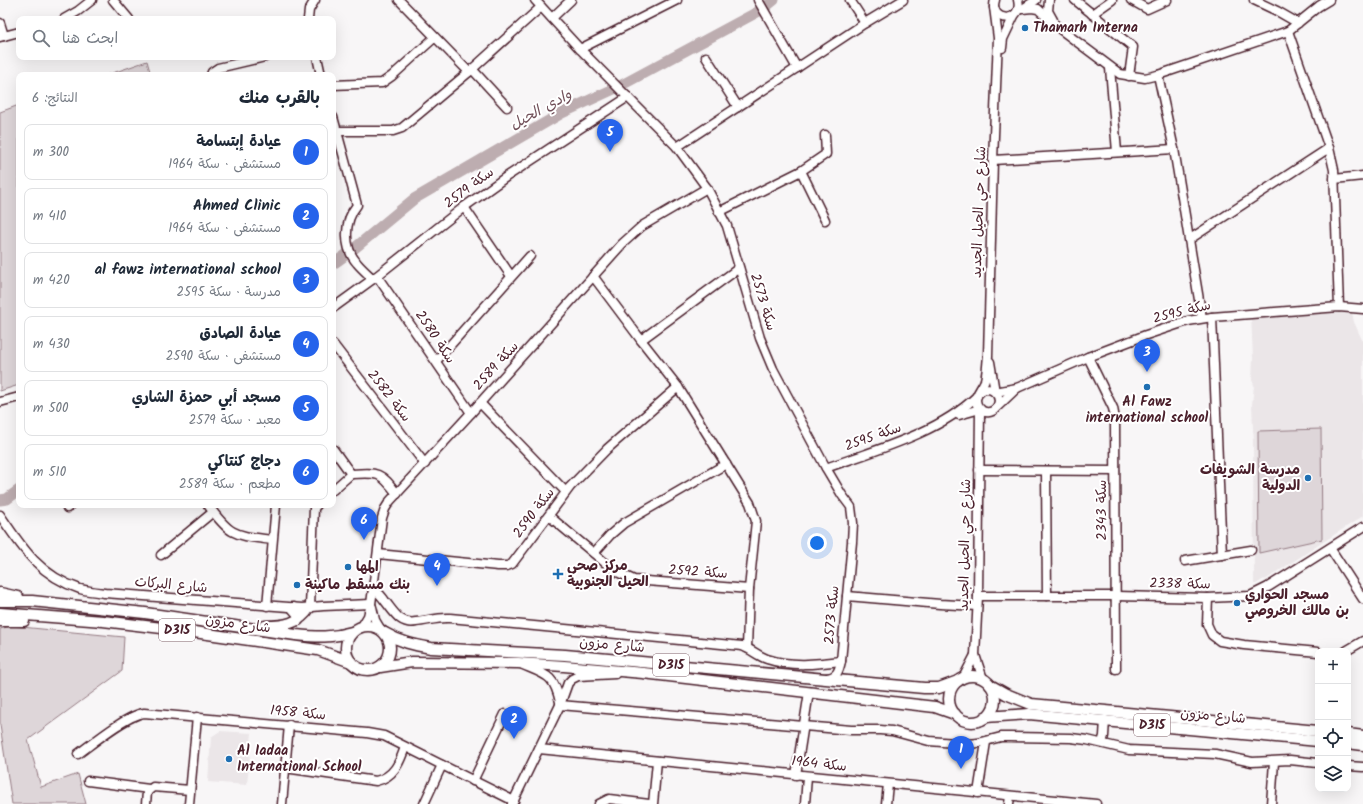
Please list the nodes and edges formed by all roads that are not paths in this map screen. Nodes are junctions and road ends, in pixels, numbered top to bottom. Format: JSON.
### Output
{"nodes":[{"id":1,"x":92,"y":0,"type":"edge"},
{"id":2,"x":113,"y":0,"type":"edge"},
{"id":3,"x":315,"y":0,"type":"edge"},
{"id":4,"x":399,"y":0,"type":"edge"},
{"id":5,"x":535,"y":0,"type":"edge"},
{"id":6,"x":571,"y":0,"type":"edge"},
{"id":7,"x":758,"y":0,"type":"edge"},
{"id":8,"x":850,"y":0,"type":"edge"},
{"id":9,"x":903,"y":0,"type":"edge"},
{"id":10,"x":1018,"y":0,"type":"edge"},
{"id":11,"x":1036,"y":0,"type":"edge"},
{"id":12,"x":1049,"y":0,"type":"edge"},
{"id":13,"x":1075,"y":0,"type":"edge"},
{"id":14,"x":1112,"y":0,"type":"edge"},
{"id":15,"x":1132,"y":0,"type":"edge"},
{"id":16,"x":1167,"y":0,"type":"edge"},
{"id":17,"x":1254,"y":0,"type":"edge"},
{"id":18,"x":1329,"y":0,"type":"edge"},
{"id":19,"x":675,"y":1,"type":"edge"},
{"id":20,"x":993,"y":3,"type":"edge"},
{"id":21,"x":1319,"y":3,"type":"edge"},
{"id":22,"x":541,"y":6,"type":"junction"},
{"id":23,"x":1017,"y":13,"type":"junction"},
{"id":24,"x":1092,"y":14,"type":"junction"},
{"id":25,"x":69,"y":16,"type":"edge"},
{"id":26,"x":126,"y":16,"type":"edge"},
{"id":27,"x":308,"y":16,"type":"edge"},
{"id":28,"x":552,"y":18,"type":"junction"},
{"id":29,"x":0,"y":23,"type":"edge"},
{"id":30,"x":1298,"y":23,"type":"junction"},
{"id":31,"x":865,"y":24,"type":"junction"},
{"id":32,"x":1060,"y":29,"type":"junction"},
{"id":33,"x":1288,"y":31,"type":"junction"},
{"id":34,"x":16,"y":33,"type":"edge"},
{"id":35,"x":2,"y":36,"type":"edge"},
{"id":36,"x":434,"y":38,"type":"junction"},
{"id":37,"x":580,"y":49,"type":"junction"},
{"id":38,"x":706,"y":57,"type":"dead end"},
{"id":39,"x":252,"y":60,"type":"edge"},
{"id":40,"x":318,"y":60,"type":"edge"},
{"id":41,"x":797,"y":68,"type":"junction"},
{"id":42,"x":997,"y":68,"type":"junction"},
{"id":43,"x":1110,"y":68,"type":"junction"},
{"id":44,"x":470,"y":70,"type":"junction"},
{"id":45,"x":212,"y":72,"type":"edge"},
{"id":46,"x":320,"y":72,"type":"edge"},
{"id":47,"x":1158,"y":75,"type":"junction"},
{"id":48,"x":1129,"y":76,"type":"junction"},
{"id":49,"x":336,"y":85,"type":"edge"},
{"id":50,"x":628,"y":97,"type":"junction"},
{"id":51,"x":507,"y":107,"type":"dead end"},
{"id":52,"x":738,"y":107,"type":"junction"},
{"id":53,"x":336,"y":128,"type":"edge"},
{"id":54,"x":337,"y":131,"type":"junction"},
{"id":55,"x":824,"y":135,"type":"dead end"},
{"id":56,"x":677,"y":147,"type":"junction"},
{"id":57,"x":1329,"y":148,"type":"junction"},
{"id":58,"x":1174,"y":149,"type":"junction"},
{"id":59,"x":1117,"y":152,"type":"junction"},
{"id":60,"x":993,"y":160,"type":"junction"},
{"id":61,"x":801,"y":170,"type":"junction"},
{"id":62,"x":1363,"y":176,"type":"edge"},
{"id":63,"x":1334,"y":179,"type":"junction"},
{"id":64,"x":706,"y":188,"type":"junction"},
{"id":65,"x":464,"y":207,"type":"junction"},
{"id":66,"x":719,"y":212,"type":"junction"},
{"id":67,"x":825,"y":220,"type":"dead end"},
{"id":68,"x":1190,"y":239,"type":"junction"},
{"id":69,"x":530,"y":256,"type":"dead end"},
{"id":70,"x":739,"y":268,"type":"junction"},
{"id":71,"x":511,"y":276,"type":"junction"},
{"id":72,"x":594,"y":276,"type":"junction"},
{"id":73,"x":375,"y":278,"type":"junction"},
{"id":74,"x":336,"y":306,"type":"edge"},
{"id":75,"x":1339,"y":307,"type":"junction"},
{"id":76,"x":1363,"y":309,"type":"edge"},
{"id":77,"x":1212,"y":317,"type":"junction"},
{"id":78,"x":1202,"y":318,"type":"junction"},
{"id":79,"x":641,"y":340,"type":"junction"},
{"id":80,"x":336,"y":348,"type":"edge"},
{"id":81,"x":988,"y":356,"type":"junction"},
{"id":82,"x":1088,"y":357,"type":"junction"},
{"id":83,"x":436,"y":361,"type":"junction"},
{"id":84,"x":993,"y":378,"type":"junction"},
{"id":85,"x":678,"y":387,"type":"junction"},
{"id":86,"x":1017,"y":388,"type":"junction"},
{"id":87,"x":1005,"y":390,"type":"junction"},
{"id":88,"x":995,"y":392,"type":"junction"},
{"id":89,"x":978,"y":394,"type":"junction"},
{"id":90,"x":16,"y":398,"type":"edge"},
{"id":91,"x":0,"y":402,"type":"edge"},
{"id":92,"x":480,"y":403,"type":"junction"},
{"id":93,"x":980,"y":409,"type":"junction"},
{"id":94,"x":995,"y":409,"type":"junction"},
{"id":95,"x":471,"y":413,"type":"junction"},
{"id":96,"x":967,"y":413,"type":"junction"},
{"id":97,"x":950,"y":418,"type":"junction"},
{"id":98,"x":979,"y":423,"type":"junction"},
{"id":99,"x":979,"y":435,"type":"junction"},
{"id":100,"x":336,"y":453,"type":"edge"},
{"id":101,"x":425,"y":464,"type":"junction"},
{"id":102,"x":726,"y":464,"type":"junction"},
{"id":103,"x":826,"y":468,"type":"junction"},
{"id":104,"x":979,"y":470,"type":"junction"},
{"id":105,"x":1046,"y":471,"type":"junction"},
{"id":106,"x":1115,"y":471,"type":"junction"},
{"id":107,"x":351,"y":474,"type":"junction"},
{"id":108,"x":336,"y":487,"type":"edge"},
{"id":109,"x":566,"y":492,"type":"junction"},
{"id":110,"x":397,"y":494,"type":"junction"},
{"id":111,"x":210,"y":508,"type":"edge"},
{"id":112,"x":276,"y":508,"type":"edge"},
{"id":113,"x":314,"y":508,"type":"edge"},
{"id":114,"x":0,"y":515,"type":"edge"},
{"id":115,"x":549,"y":516,"type":"junction"},
{"id":116,"x":1363,"y":527,"type":"edge"},
{"id":117,"x":272,"y":540,"type":"junction"},
{"id":118,"x":1330,"y":548,"type":"junction"},
{"id":119,"x":1251,"y":550,"type":"dead end"},
{"id":120,"x":594,"y":553,"type":"junction"},
{"id":121,"x":378,"y":554,"type":"junction"},
{"id":122,"x":161,"y":555,"type":"dead end"},
{"id":123,"x":1222,"y":555,"type":"junction"},
{"id":124,"x":1185,"y":561,"type":"dead end"},
{"id":125,"x":373,"y":587,"type":"junction"},
{"id":126,"x":748,"y":588,"type":"junction"},
{"id":127,"x":0,"y":593,"type":"edge"},
{"id":128,"x":847,"y":596,"type":"junction"},
{"id":129,"x":978,"y":596,"type":"junction"},
{"id":130,"x":1047,"y":596,"type":"junction"},
{"id":131,"x":1116,"y":596,"type":"junction"},
{"id":132,"x":1208,"y":598,"type":"junction"},
{"id":133,"x":1363,"y":599,"type":"edge"},
{"id":134,"x":0,"y":601,"type":"edge"},
{"id":135,"x":32,"y":601,"type":"junction"},
{"id":136,"x":371,"y":604,"type":"junction"},
{"id":137,"x":267,"y":606,"type":"junction"},
{"id":138,"x":977,"y":606,"type":"junction"},
{"id":139,"x":310,"y":607,"type":"junction"},
{"id":140,"x":293,"y":608,"type":"junction"},
{"id":141,"x":0,"y":613,"type":"edge"},
{"id":142,"x":60,"y":618,"type":"junction"},
{"id":143,"x":298,"y":620,"type":"junction"},
{"id":144,"x":0,"y":621,"type":"edge"},
{"id":145,"x":226,"y":624,"type":"junction"},
{"id":146,"x":362,"y":626,"type":"junction"},
{"id":147,"x":383,"y":631,"type":"junction"},
{"id":148,"x":352,"y":632,"type":"junction"},
{"id":149,"x":1363,"y":641,"type":"edge"},
{"id":150,"x":747,"y":648,"type":"junction"},
{"id":151,"x":1351,"y":648,"type":"edge"},
{"id":152,"x":1315,"y":652,"type":"edge"},
{"id":153,"x":975,"y":655,"type":"junction"},
{"id":154,"x":841,"y":661,"type":"junction"},
{"id":155,"x":351,"y":662,"type":"junction"},
{"id":156,"x":518,"y":663,"type":"junction"},
{"id":157,"x":380,"y":667,"type":"junction"},
{"id":158,"x":1116,"y":669,"type":"dead end"},
{"id":159,"x":644,"y":673,"type":"junction"},
{"id":160,"x":812,"y":678,"type":"junction"},
{"id":161,"x":960,"y":680,"type":"junction"},
{"id":162,"x":987,"y":682,"type":"junction"},
{"id":163,"x":861,"y":683,"type":"junction"},
{"id":164,"x":809,"y":692,"type":"junction"},
{"id":165,"x":560,"y":704,"type":"junction"},
{"id":166,"x":505,"y":714,"type":"dead end"},
{"id":167,"x":955,"y":714,"type":"junction"},
{"id":168,"x":197,"y":717,"type":"junction"},
{"id":169,"x":985,"y":717,"type":"junction"},
{"id":170,"x":1105,"y":720,"type":"junction"},
{"id":171,"x":289,"y":725,"type":"junction"},
{"id":172,"x":804,"y":726,"type":"junction"},
{"id":173,"x":1315,"y":731,"type":"edge"},
{"id":174,"x":1351,"y":734,"type":"edge"},
{"id":175,"x":1363,"y":736,"type":"edge"},
{"id":176,"x":1315,"y":740,"type":"edge"},
{"id":177,"x":986,"y":742,"type":"junction"},
{"id":178,"x":1102,"y":743,"type":"junction"},
{"id":179,"x":1351,"y":743,"type":"edge"},
{"id":180,"x":1363,"y":745,"type":"edge"},
{"id":181,"x":405,"y":747,"type":"junction"},
{"id":182,"x":539,"y":750,"type":"junction"},
{"id":183,"x":78,"y":754,"type":"dead end"},
{"id":184,"x":658,"y":761,"type":"junction"},
{"id":185,"x":1274,"y":762,"type":"junction"},
{"id":186,"x":1315,"y":763,"type":"edge"},
{"id":187,"x":442,"y":765,"type":"junction"},
{"id":188,"x":1351,"y":766,"type":"edge"},
{"id":189,"x":1363,"y":767,"type":"edge"},
{"id":190,"x":285,"y":768,"type":"junction"},
{"id":191,"x":796,"y":775,"type":"junction"},
{"id":192,"x":807,"y":776,"type":"junction"},
{"id":193,"x":88,"y":781,"type":"dead end"},
{"id":194,"x":473,"y":781,"type":"junction"},
{"id":195,"x":888,"y":784,"type":"junction"},
{"id":196,"x":149,"y":789,"type":"junction"},
{"id":197,"x":190,"y":790,"type":"junction"},
{"id":198,"x":978,"y":792,"type":"junction"},
{"id":199,"x":1009,"y":800,"type":"edge"},
{"id":200,"x":513,"y":802,"type":"edge"},
{"id":201,"x":146,"y":804,"type":"edge"},
{"id":202,"x":189,"y":804,"type":"edge"},
{"id":203,"x":282,"y":804,"type":"edge"},
{"id":204,"x":424,"y":804,"type":"edge"},
{"id":205,"x":599,"y":804,"type":"edge"},
{"id":206,"x":649,"y":804,"type":"edge"},
{"id":207,"x":653,"y":804,"type":"edge"},
{"id":208,"x":805,"y":804,"type":"edge"},
{"id":209,"x":886,"y":804,"type":"edge"},
{"id":210,"x":1096,"y":804,"type":"edge"},
{"id":211,"x":1271,"y":804,"type":"edge"}],
"edges":[{"from":1,"to":25,"type":"street"},
{"from":2,"to":26,"type":"street"},
{"from":3,"to":27,"type":"street"},
{"from":4,"to":36,"type":"street"},
{"from":5,"to":22,"type":"street","name":"سكة 2573"},
{"from":6,"to":28,"type":"street"},
{"from":7,"to":41,"type":"street"},
{"from":8,"to":31,"type":"street"},
{"from":9,"to":31,"type":"street"},
{"from":10,"to":23,"type":"street"},
{"from":11,"to":23,"type":"street"},
{"from":12,"to":32,"type":"street"},
{"from":13,"to":24,"type":"street"},
{"from":14,"to":24,"type":"street"},
{"from":15,"to":16,"type":"street"},
{"from":17,"to":30,"type":"street"},
{"from":18,"to":21,"type":"street"},
{"from":19,"to":37,"type":"street"},
{"from":20,"to":23,"type":"street"},
{"from":20,"to":42,"type":"street"},
{"from":21,"to":30,"type":"street"},
{"from":22,"to":28,"type":"street","name":"سكة 2573"},
{"from":22,"to":44,"type":"street"},
{"from":23,"to":32,"type":"street"},
{"from":23,"to":42,"type":"street"},
{"from":24,"to":48,"type":"street"},
{"from":28,"to":37,"type":"street","name":"سكة 2573"},
{"from":29,"to":35,"type":"street"},
{"from":30,"to":33,"type":"street"},
{"from":31,"to":41,"type":"street"},
{"from":32,"to":43,"type":"street"},
{"from":33,"to":47,"type":"street"},
{"from":33,"to":57,"type":"street"},
{"from":34,"to":35,"type":"street"},
{"from":36,"to":44,"type":"street"},
{"from":36,"to":49,"type":"street"},
{"from":37,"to":50,"type":"street","name":"سكة 2573"},
{"from":38,"to":52,"type":"street"},
{"from":39,"to":45,"type":"street"},
{"from":40,"to":46,"type":"street"},
{"from":41,"to":52,"type":"street"},
{"from":42,"to":60,"type":"street","name":"شارع حي الحيل الجديد"},
{"from":43,"to":48,"type":"street"},
{"from":43,"to":59,"type":"street"},
{"from":44,"to":51,"type":"street"},
{"from":44,"to":54,"type":"street"},
{"from":47,"to":48,"type":"street"},
{"from":47,"to":58,"type":"street"},
{"from":50,"to":56,"type":"street","name":"سكة 2573"},
{"from":50,"to":65,"type":"street","name":"سكة 2579"},
{"from":52,"to":56,"type":"street"},
{"from":53,"to":54,"type":"street","name":"سكة 2580"},
{"from":54,"to":73,"type":"street","name":"سكة 2580"},
{"from":55,"to":61,"type":"street"},
{"from":56,"to":64,"type":"street","name":"سكة 2573"},
{"from":57,"to":63,"type":"street"},
{"from":57,"to":68,"type":"street"},
{"from":58,"to":59,"type":"street"},
{"from":58,"to":68,"type":"street"},
{"from":59,"to":60,"type":"street"},
{"from":60,"to":81,"type":"street","name":"شارع حي الحيل الجديد"},
{"from":61,"to":66,"type":"street"},
{"from":61,"to":67,"type":"street"},
{"from":62,"to":63,"type":"street"},
{"from":63,"to":75,"type":"street"},
{"from":64,"to":66,"type":"street","name":"سكة 2573"},
{"from":64,"to":72,"type":"street","name":"سكة 2589"},
{"from":65,"to":71,"type":"street"},
{"from":65,"to":73,"type":"street","name":"سكة 2579"},
{"from":66,"to":70,"type":"street","name":"سكة 2573"},
{"from":68,"to":78,"type":"street"},
{"from":69,"to":71,"type":"street"},
{"from":70,"to":79,"type":"street"},
{"from":70,"to":103,"type":"street","name":"سكة 2573"},
{"from":71,"to":83,"type":"street"},
{"from":72,"to":79,"type":"street"},
{"from":72,"to":92,"type":"street","name":"سكة 2589"},
{"from":73,"to":74,"type":"street","name":"سكة 2579"},
{"from":73,"to":83,"type":"street","name":"سكة 2580"},
{"from":75,"to":76,"type":"street","name":"سكة 2595"},
{"from":75,"to":77,"type":"street","name":"سكة 2595"},
{"from":77,"to":78,"type":"street","name":"سكة 2595"},
{"from":77,"to":123,"type":"street"},
{"from":78,"to":82,"type":"street","name":"سكة 2595"},
{"from":79,"to":85,"type":"street"},
{"from":80,"to":101,"type":"street","name":"سكة 2582"},
{"from":81,"to":84,"type":"street","name":"شارع حي الحيل الجديد"},
{"from":81,"to":89,"type":"street","name":"شارع حي الحيل الجديد"},
{"from":82,"to":86,"type":"street","name":"سكة 2595"},
{"from":82,"to":106,"type":"street","name":"سكة 2343"},
{"from":83,"to":95,"type":"street","name":"سكة 2580"},
{"from":84,"to":87,"type":"street"},
{"from":84,"to":88,"type":"street","name":"شارع حي الحيل الجديد"},
{"from":85,"to":102,"type":"street"},
{"from":85,"to":109,"type":"street","name":"سكة 2590"},
{"from":86,"to":87,"type":"street","name":"سكة 2595"},
{"from":86,"to":94,"type":"street","name":"سكة 2595"},
{"from":87,"to":88,"type":"street","name":"سكة 2595"},
{"from":88,"to":89,"type":"street"},
{"from":88,"to":94,"type":"street"},
{"from":89,"to":93,"type":"street"},
{"from":89,"to":97,"type":"street","name":"سكة 2595"},
{"from":90,"to":91,"type":"street"},
{"from":92,"to":95,"type":"street","name":"سكة 2589"},
{"from":92,"to":109,"type":"street"},
{"from":93,"to":94,"type":"street"},
{"from":93,"to":96,"type":"street","name":"سكة 2595"},
{"from":93,"to":98,"type":"street","name":"شارع حي الحيل الجديد"},
{"from":94,"to":99,"type":"street","name":"شارع حي الحيل الجديد"},
{"from":95,"to":101,"type":"street","name":"سكة 2589"},
{"from":96,"to":97,"type":"street","name":"سكة 2595"},
{"from":96,"to":98,"type":"street"},
{"from":97,"to":103,"type":"street","name":"سكة 2595"},
{"from":98,"to":99,"type":"street","name":"شارع حي الحيل الجديد"},
{"from":99,"to":104,"type":"street","name":"شارع حي الحيل الجديد"},
{"from":100,"to":107,"type":"street"},
{"from":101,"to":110,"type":"street","name":"سكة 2589"},
{"from":102,"to":120,"type":"street"},
{"from":102,"to":126,"type":"street"},
{"from":103,"to":128,"type":"street","name":"سكة 2573"},
{"from":104,"to":105,"type":"street"},
{"from":104,"to":129,"type":"street","name":"شارع حي الحيل الجديد"},
{"from":105,"to":106,"type":"street"},
{"from":105,"to":130,"type":"street"},
{"from":106,"to":131,"type":"street","name":"سكة 2343"},
{"from":107,"to":108,"type":"street"},
{"from":107,"to":110,"type":"street"},
{"from":109,"to":115,"type":"street","name":"سكة 2590"},
{"from":110,"to":121,"type":"street","name":"سكة 2589"},
{"from":111,"to":117,"type":"street"},
{"from":111,"to":122,"type":"street"},
{"from":112,"to":117,"type":"street"},
{"from":113,"to":139,"type":"street"},
{"from":114,"to":137,"type":"street","name":"شارع البركات"},
{"from":115,"to":120,"type":"street","name":"سكة 2592"},
{"from":115,"to":121,"type":"street","name":"سكة 2590"},
{"from":116,"to":118,"type":"street","name":"سكة 2338"},
{"from":117,"to":137,"type":"street"},
{"from":118,"to":132,"type":"street","name":"سكة 2338"},
{"from":118,"to":133,"type":"street"},
{"from":119,"to":123,"type":"street"},
{"from":120,"to":126,"type":"street","name":"سكة 2592"},
{"from":121,"to":125,"type":"street","name":"سكة 2589"},
{"from":123,"to":124,"type":"street"},
{"from":125,"to":136,"type":"street","name":"سكة 2589"},
{"from":125,"to":150,"type":"street"},
{"from":126,"to":150,"type":"street"},
{"from":127,"to":135,"type":"main road"},
{"from":128,"to":138,"type":"street"},
{"from":128,"to":154,"type":"street","name":"سكة 2573"},
{"from":129,"to":130,"type":"street","name":"سكة 2338"},
{"from":129,"to":138,"type":"street","name":"شارع حي الحيل الجديد"},
{"from":130,"to":131,"type":"street","name":"سكة 2338"},
{"from":131,"to":132,"type":"street","name":"سكة 2338"},
{"from":131,"to":158,"type":"street","name":"سكة 2343"},
{"from":132,"to":152,"type":"street"},
{"from":134,"to":135,"type":"main road","name":"شارع مزون","number":"D315"},
{"from":135,"to":145,"type":"main road","name":"شارع مزون","number":"D315"},
{"from":136,"to":139,"type":"street","name":"شارع البركات"},
{"from":136,"to":146,"type":"street","name":"سكة 2589"},
{"from":136,"to":147,"type":"street","name":"سكة 2589"},
{"from":137,"to":140,"type":"street","name":"شارع البركات"},
{"from":138,"to":153,"type":"street","name":"شارع حي الحيل الجديد"},
{"from":139,"to":140,"type":"street","name":"شارع البركات"},
{"from":139,"to":143,"type":"main road"},
{"from":140,"to":143,"type":"main road"},
{"from":141,"to":142,"type":"main road","name":"شارع مزون","number":"D315"},
{"from":142,"to":144,"type":"main road"},
{"from":142,"to":155,"type":"main road","name":"شارع مزون","number":"D315"},
{"from":143,"to":145,"type":"main road"},
{"from":145,"to":148,"type":"main road","name":"شارع مزون","number":"D315"},
{"from":146,"to":147,"type":"main road","number":"D315"},
{"from":146,"to":148,"type":"main road","number":"D315"},
{"from":147,"to":157,"type":"main road"},
{"from":147,"to":160,"type":"main road","name":"شارع مزون","number":"D315"},
{"from":148,"to":155,"type":"main road"},
{"from":149,"to":151,"type":"street"},
{"from":150,"to":154,"type":"street"},
{"from":153,"to":161,"type":"street","name":"شارع حي الحيل الجديد"},
{"from":153,"to":162,"type":"street","name":"شارع حي الحيل الجديد"},
{"from":154,"to":160,"type":"street"},
{"from":154,"to":163,"type":"street"},
{"from":155,"to":157,"type":"main road","number":"D315"},
{"from":156,"to":157,"type":"main road","name":"شارع مزون","number":"D315"},
{"from":156,"to":159,"type":"main road","name":"شارع مزون","number":"D315"},
{"from":156,"to":165,"type":"street"},
{"from":159,"to":164,"type":"main road","name":"شارع مزون","number":"D315"},
{"from":159,"to":165,"type":"street"},
{"from":160,"to":163,"type":"main road","name":"شارع مزون","number":"D315"},
{"from":161,"to":162,"type":"main road","number":"D315"},
{"from":161,"to":163,"type":"main road","name":"شارع مزون","number":"D315"},
{"from":161,"to":167,"type":"main road"},
{"from":162,"to":169,"type":"main road"},
{"from":162,"to":173,"type":"main road","name":"شارع مزون","number":"D315"},
{"from":164,"to":167,"type":"main road","name":"شارع مزون","number":"D315"},
{"from":164,"to":172,"type":"street"},
{"from":165,"to":172,"type":"street"},
{"from":165,"to":182,"type":"street"},
{"from":166,"to":194,"type":"street"},
{"from":167,"to":169,"type":"main road","number":"D315"},
{"from":168,"to":171,"type":"street","name":"سكة 1958"},
{"from":168,"to":183,"type":"street","name":"سكة 1958"},
{"from":168,"to":197,"type":"street"},
{"from":169,"to":170,"type":"main road","name":"شارع مزون","number":"D315"},
{"from":170,"to":176,"type":"main road","name":"شارع مزون","number":"D315"},
{"from":170,"to":178,"type":"street"},
{"from":171,"to":181,"type":"street","name":"سكة 1958"},
{"from":171,"to":190,"type":"street"},
{"from":172,"to":177,"type":"street"},
{"from":172,"to":191,"type":"street"},
{"from":174,"to":175,"type":"main road"},
{"from":177,"to":178,"type":"street"},
{"from":177,"to":198,"type":"street"},
{"from":178,"to":185,"type":"street"},
{"from":179,"to":180,"type":"main road"},
{"from":181,"to":187,"type":"street","name":"سكة 1958"},
{"from":181,"to":190,"type":"street"},
{"from":182,"to":184,"type":"street","name":"سكة 1964"},
{"from":182,"to":200,"type":"street"},
{"from":184,"to":191,"type":"street","name":"سكة 1964"},
{"from":184,"to":207,"type":"street"},
{"from":185,"to":186,"type":"street"},
{"from":185,"to":211,"type":"street"},
{"from":187,"to":194,"type":"street","name":"سكة 1958"},
{"from":187,"to":204,"type":"street"},
{"from":188,"to":189,"type":"street"},
{"from":190,"to":203,"type":"street"},
{"from":191,"to":192,"type":"street","name":"سكة 1964"},
{"from":192,"to":195,"type":"street","name":"سكة 1964"},
{"from":192,"to":208,"type":"street"},
{"from":193,"to":196,"type":"street"},
{"from":194,"to":200,"type":"street","name":"سكة 1958"},
{"from":195,"to":198,"type":"street","name":"سكة 1964"},
{"from":195,"to":209,"type":"street"},
{"from":196,"to":197,"type":"street"},
{"from":196,"to":201,"type":"street"},
{"from":197,"to":202,"type":"street"},
{"from":198,"to":199,"type":"street","name":"سكة 1964"},
{"from":199,"to":210,"type":"street","name":"سكة 1964"},
{"from":205,"to":206,"type":"street"}]}
